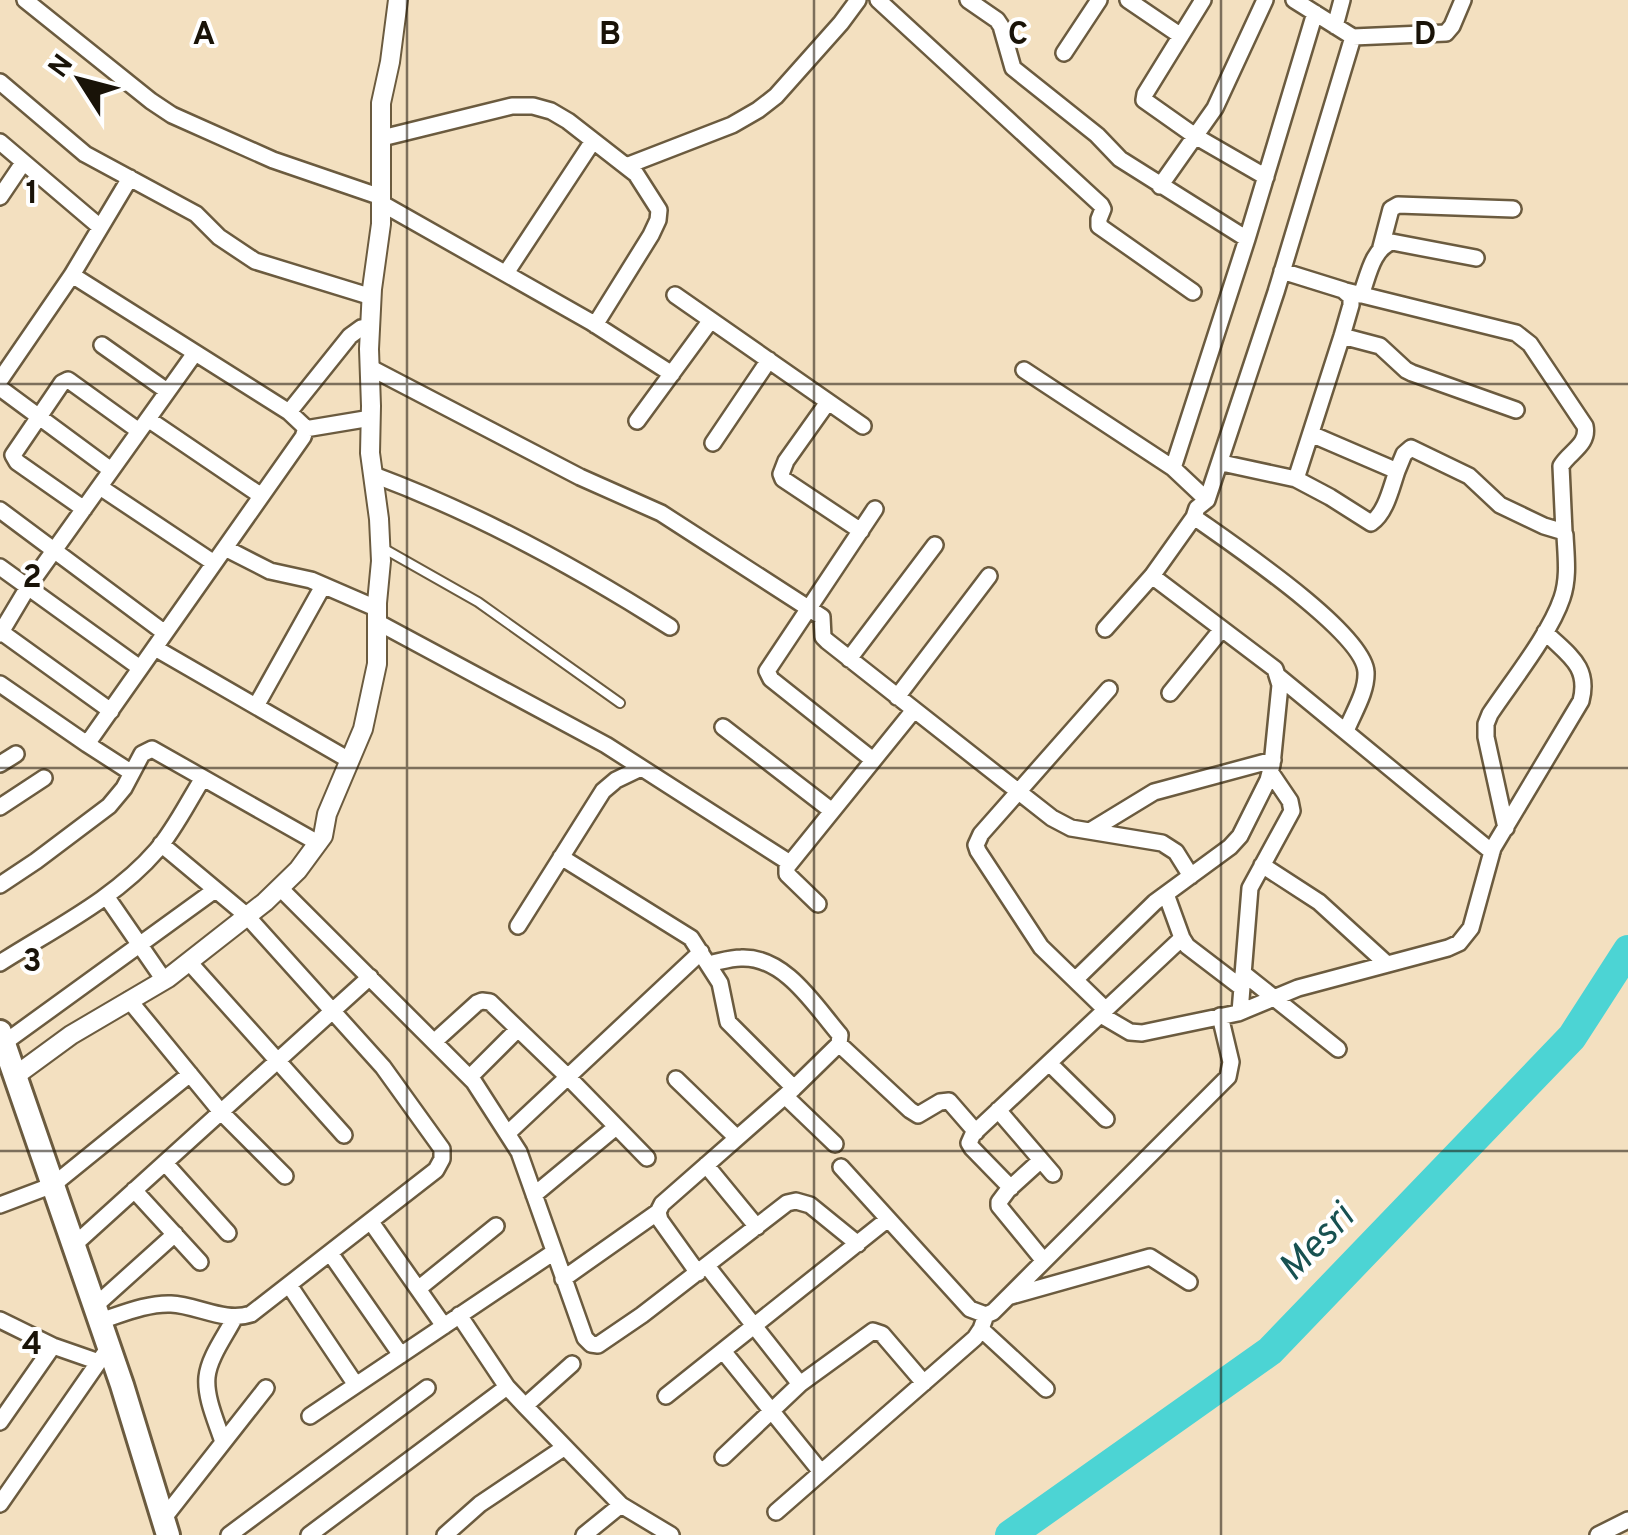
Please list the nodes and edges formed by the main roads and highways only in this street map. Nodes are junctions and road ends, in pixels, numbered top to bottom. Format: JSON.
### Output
{"nodes":[{"id":1,"x":2,"y":1038,"type":"edge"},
{"id":2,"x":8,"y":1079,"type":"edge"},
{"id":3,"x":168,"y":1530,"type":"edge"}],
"edges":[{"from":1,"to":2,"type":"main road"},
{"from":2,"to":3,"type":"main road"}]}
